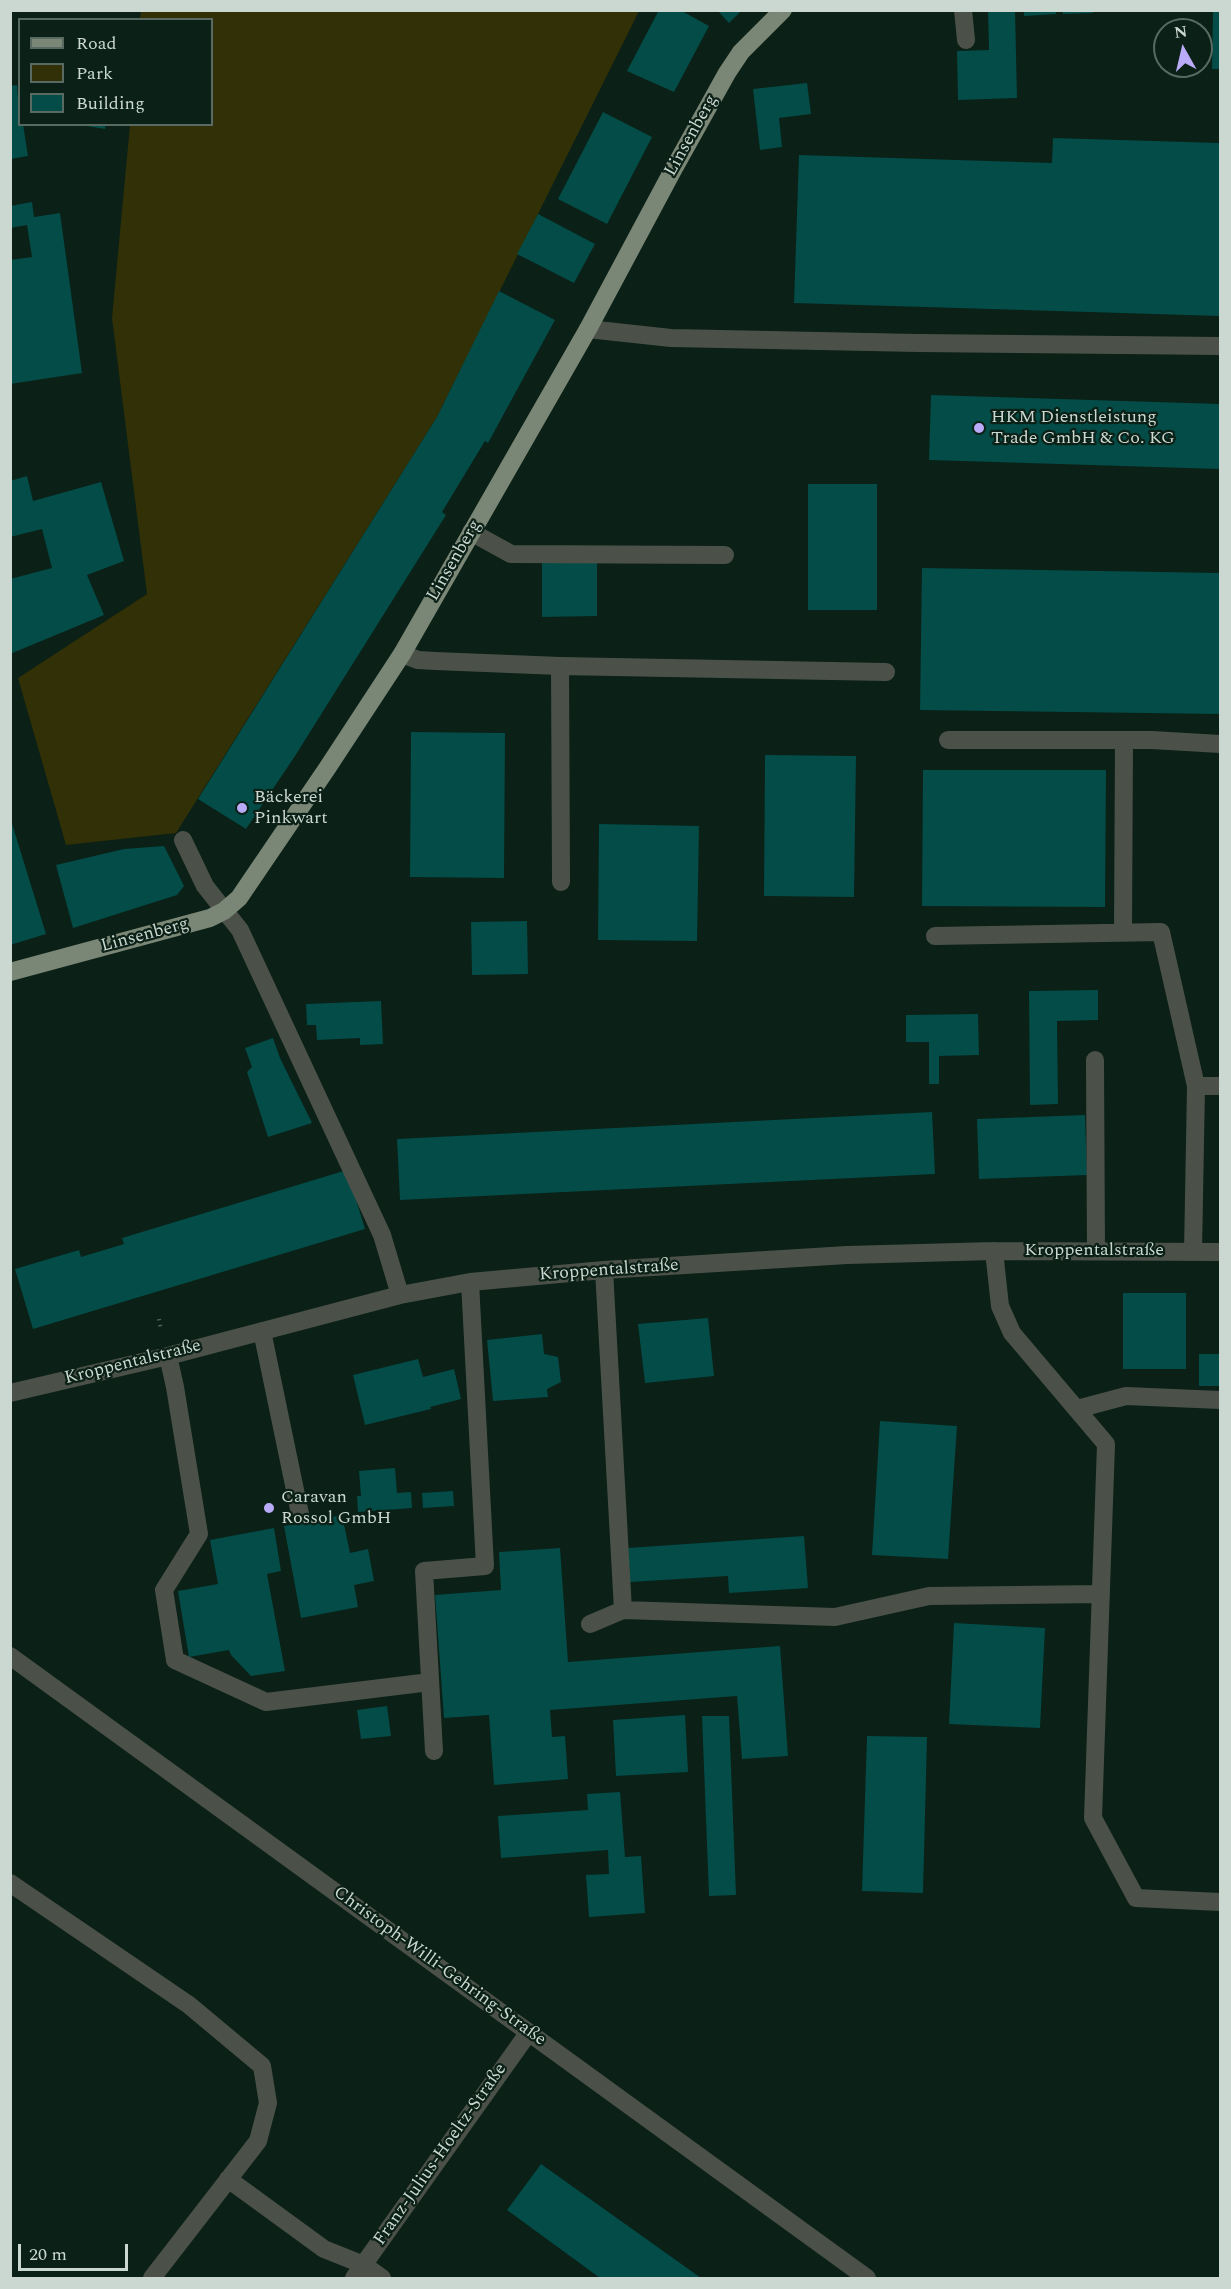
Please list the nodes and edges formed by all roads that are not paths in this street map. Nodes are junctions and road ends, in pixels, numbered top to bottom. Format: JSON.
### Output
{"nodes":[{"id":1,"x":783,"y":10,"type":"edge"},
{"id":2,"x":963,"y":10,"type":"edge"},
{"id":3,"x":966,"y":40,"type":"dead end"},
{"id":4,"x":588,"y":329,"type":"junction"},
{"id":5,"x":1221,"y":346,"type":"edge"},
{"id":6,"x":471,"y":531,"type":"junction"},
{"id":7,"x":725,"y":555,"type":"dead end"},
{"id":8,"x":402,"y":654,"type":"junction"},
{"id":9,"x":560,"y":666,"type":"junction"},
{"id":10,"x":886,"y":672,"type":"dead end"},
{"id":11,"x":948,"y":740,"type":"dead end"},
{"id":12,"x":1124,"y":740,"type":"junction"},
{"id":13,"x":1221,"y":744,"type":"edge"},
{"id":14,"x":183,"y":840,"type":"dead end"},
{"id":15,"x":561,"y":882,"type":"dead end"},
{"id":16,"x":224,"y":911,"type":"junction"},
{"id":17,"x":1123,"y":932,"type":"junction"},
{"id":18,"x":935,"y":936,"type":"dead end"},
{"id":19,"x":10,"y":972,"type":"edge"},
{"id":20,"x":1095,"y":1060,"type":"dead end"},
{"id":21,"x":1196,"y":1086,"type":"junction"},
{"id":22,"x":1221,"y":1086,"type":"edge"},
{"id":23,"x":994,"y":1251,"type":"junction"},
{"id":24,"x":1096,"y":1251,"type":"junction"},
{"id":25,"x":1193,"y":1251,"type":"junction"},
{"id":26,"x":1221,"y":1252,"type":"edge"},
{"id":27,"x":604,"y":1270,"type":"junction"},
{"id":28,"x":470,"y":1282,"type":"junction"},
{"id":29,"x":400,"y":1295,"type":"junction"},
{"id":30,"x":262,"y":1331,"type":"junction"},
{"id":31,"x":168,"y":1356,"type":"junction"},
{"id":32,"x":10,"y":1393,"type":"edge"},
{"id":33,"x":1221,"y":1400,"type":"edge"},
{"id":34,"x":1077,"y":1409,"type":"junction"},
{"id":35,"x":300,"y":1514,"type":"dead end"},
{"id":36,"x":1101,"y":1594,"type":"junction"},
{"id":37,"x":623,"y":1610,"type":"junction"},
{"id":38,"x":590,"y":1624,"type":"dead end"},
{"id":39,"x":10,"y":1656,"type":"edge"},
{"id":40,"x":430,"y":1682,"type":"junction"},
{"id":41,"x":434,"y":1751,"type":"dead end"},
{"id":42,"x":10,"y":1883,"type":"edge"},
{"id":43,"x":1221,"y":1902,"type":"edge"},
{"id":44,"x":529,"y":2032,"type":"junction"},
{"id":45,"x":228,"y":2179,"type":"junction"},
{"id":46,"x":359,"y":2272,"type":"edge"},
{"id":47,"x":153,"y":2278,"type":"edge"},
{"id":48,"x":381,"y":2278,"type":"edge"},
{"id":49,"x":867,"y":2278,"type":"edge"}],
"edges":[{"from":1,"to":4,"type":"main road","name":"Linsenberg"},
{"from":2,"to":3,"type":"street"},
{"from":4,"to":5,"type":"street"},
{"from":4,"to":6,"type":"main road","name":"Linsenberg"},
{"from":6,"to":7,"type":"street"},
{"from":6,"to":8,"type":"main road","name":"Linsenberg"},
{"from":8,"to":9,"type":"street"},
{"from":8,"to":16,"type":"main road","name":"Linsenberg"},
{"from":9,"to":10,"type":"street"},
{"from":9,"to":15,"type":"street"},
{"from":11,"to":12,"type":"street"},
{"from":12,"to":13,"type":"street"},
{"from":12,"to":17,"type":"street"},
{"from":14,"to":16,"type":"street"},
{"from":16,"to":19,"type":"main road","name":"Linsenberg"},
{"from":16,"to":29,"type":"street"},
{"from":17,"to":18,"type":"street"},
{"from":17,"to":21,"type":"street"},
{"from":20,"to":24,"type":"street"},
{"from":21,"to":22,"type":"street"},
{"from":21,"to":25,"type":"street"},
{"from":23,"to":24,"type":"street","name":"Kroppentalstraße"},
{"from":23,"to":27,"type":"street","name":"Kroppentalstraße"},
{"from":23,"to":34,"type":"street"},
{"from":24,"to":25,"type":"street","name":"Kroppentalstraße"},
{"from":25,"to":26,"type":"street","name":"Kroppentalstraße"},
{"from":27,"to":28,"type":"street","name":"Kroppentalstraße"},
{"from":27,"to":37,"type":"street"},
{"from":28,"to":29,"type":"street","name":"Kroppentalstraße"},
{"from":28,"to":40,"type":"street"},
{"from":29,"to":30,"type":"street","name":"Kroppentalstraße"},
{"from":30,"to":31,"type":"street","name":"Kroppentalstraße"},
{"from":30,"to":35,"type":"street"},
{"from":31,"to":32,"type":"street","name":"Kroppentalstraße"},
{"from":31,"to":40,"type":"street"},
{"from":33,"to":34,"type":"street"},
{"from":34,"to":36,"type":"street"},
{"from":36,"to":37,"type":"street"},
{"from":36,"to":43,"type":"street"},
{"from":37,"to":38,"type":"street"},
{"from":39,"to":44,"type":"street","name":"Christoph-Willi-Gehring-Straße"},
{"from":40,"to":41,"type":"street"},
{"from":42,"to":45,"type":"street"},
{"from":44,"to":46,"type":"street","name":"Franz-Julius-Hoeltz-Straße"},
{"from":44,"to":49,"type":"street","name":"Christoph-Willi-Gehring-Straße"},
{"from":45,"to":46,"type":"street"},
{"from":45,"to":47,"type":"street"},
{"from":46,"to":48,"type":"street"}]}
